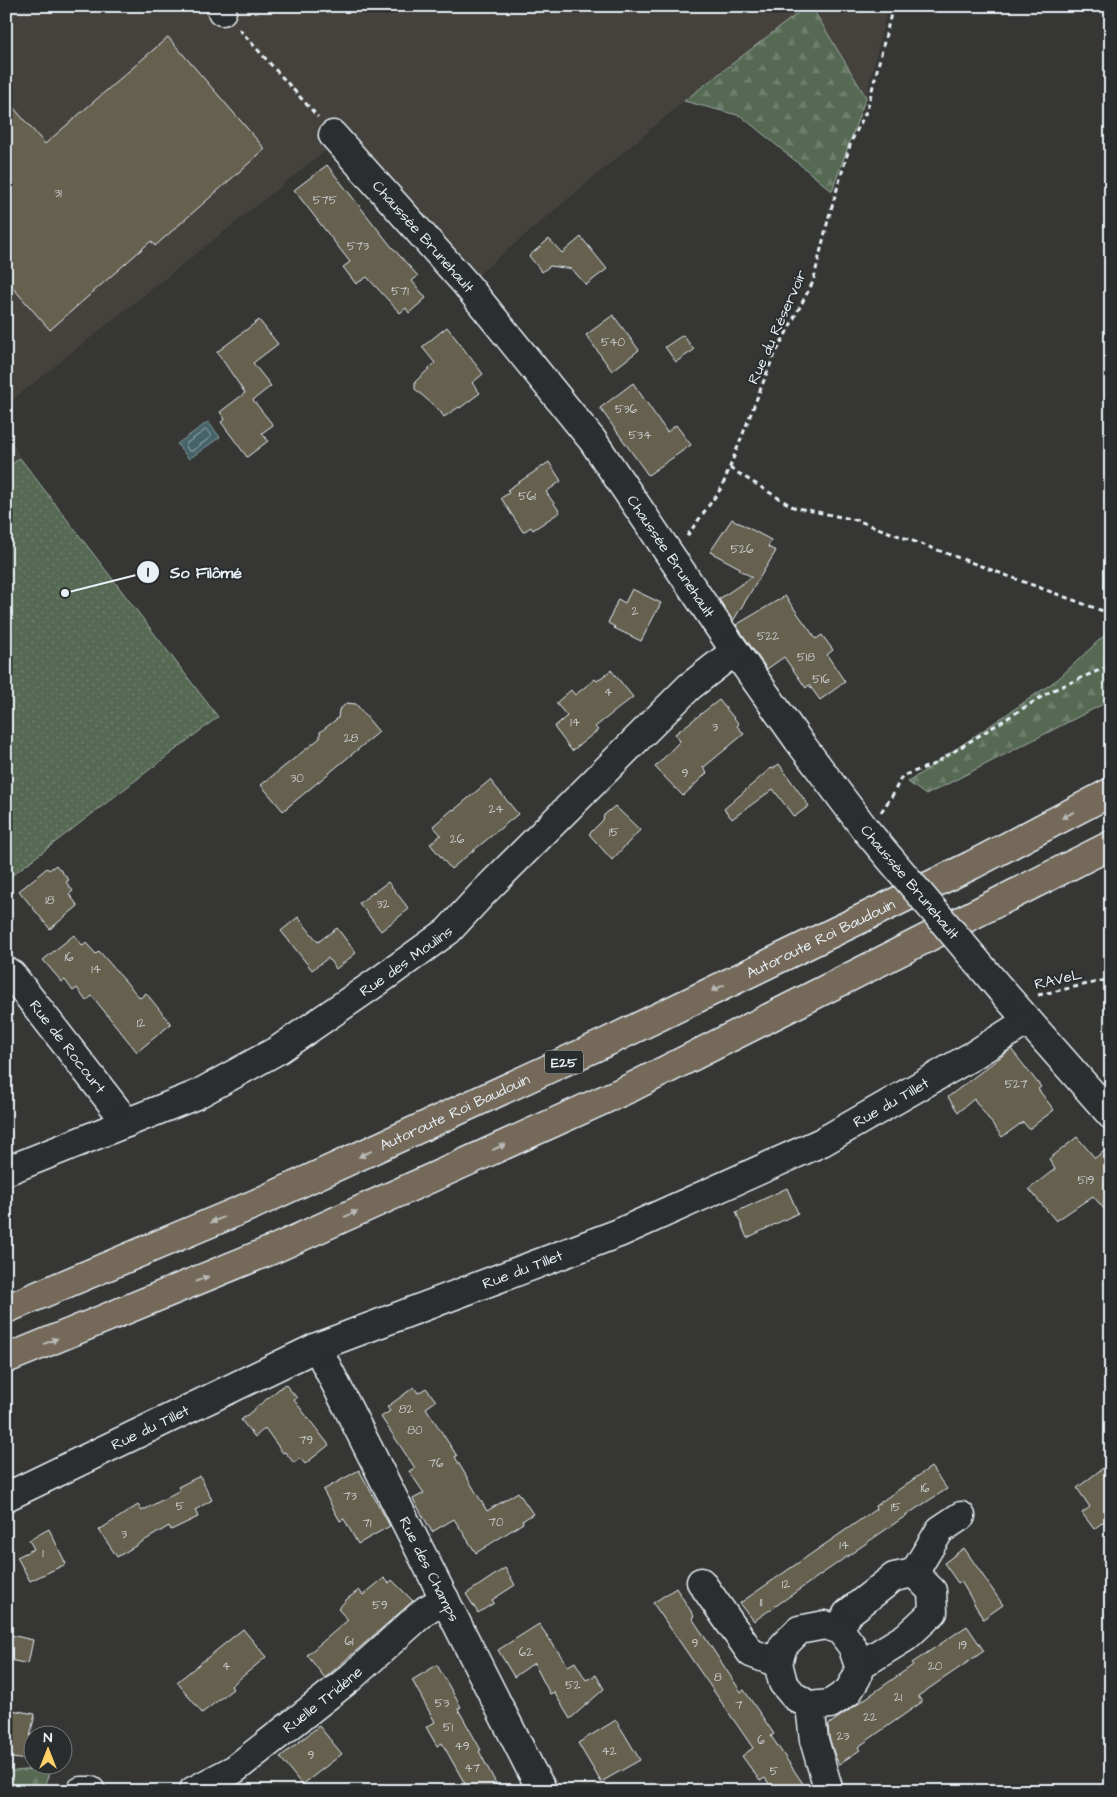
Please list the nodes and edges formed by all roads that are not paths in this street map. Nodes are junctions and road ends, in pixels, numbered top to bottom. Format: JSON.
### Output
{"nodes":[{"id":1,"x":333,"y":134,"type":"road end"},
{"id":2,"x":735,"y":651,"type":"junction"},
{"id":3,"x":1111,"y":792,"type":"edge"},
{"id":4,"x":1111,"y":845,"type":"edge"},
{"id":5,"x":6,"y":970,"type":"edge"},
{"id":6,"x":1013,"y":1004,"type":"junction"},
{"id":7,"x":1111,"y":1115,"type":"edge"},
{"id":8,"x":127,"y":1123,"type":"junction"},
{"id":9,"x":6,"y":1171,"type":"edge"},
{"id":10,"x":6,"y":1309,"type":"edge"},
{"id":11,"x":317,"y":1347,"type":"junction"},
{"id":12,"x":6,"y":1359,"type":"edge"},
{"id":13,"x":6,"y":1497,"type":"edge"},
{"id":14,"x":961,"y":1516,"type":"dead end"},
{"id":15,"x":914,"y":1573,"type":"junction"},
{"id":16,"x":701,"y":1582,"type":"dead end"},
{"id":17,"x":445,"y":1599,"type":"junction"},
{"id":18,"x":840,"y":1630,"type":"junction"},
{"id":19,"x":778,"y":1663,"type":"junction"},
{"id":20,"x":859,"y":1666,"type":"junction"},
{"id":21,"x":810,"y":1706,"type":"junction"},
{"id":22,"x":81,"y":1791,"type":"edge"},
{"id":23,"x":91,"y":1791,"type":"edge"},
{"id":24,"x":193,"y":1791,"type":"edge"},
{"id":25,"x":543,"y":1791,"type":"edge"},
{"id":26,"x":830,"y":1791,"type":"edge"}],
"edges":[{"from":1,"to":2,"type":"street","name":"Chaussée Brunehault"},
{"from":2,"to":6,"type":"street","name":"Chaussée Brunehault","bridge":true},
{"from":2,"to":8,"type":"street","name":"Rue des Moulins"},
{"from":3,"to":10,"type":"highway","name":"Autoroute Roi Baudouin","number":"E25","one_way":true},
{"from":12,"to":4,"type":"highway","one_way":true},
{"from":5,"to":8,"type":"street","name":"Rue de Rocourt"},
{"from":6,"to":7,"type":"street","name":"Chaussée Brunehault"},
{"from":6,"to":11,"type":"street","name":"Rue du Tillet"},
{"from":8,"to":9,"type":"street","name":"Rue des Moulins"},
{"from":11,"to":13,"type":"street","name":"Rue du Tillet"},
{"from":11,"to":17,"type":"street","name":"Rue des Champs"},
{"from":14,"to":15,"type":"street"},
{"from":15,"to":18,"type":"street"},
{"from":15,"to":20,"type":"street"},
{"from":16,"to":19,"type":"street"},
{"from":17,"to":24,"type":"street","name":"Ruelle Tridène"},
{"from":17,"to":25,"type":"street","name":"Rue des Champs"},
{"from":18,"to":19,"type":"street"},
{"from":18,"to":20,"type":"street"},
{"from":19,"to":21,"type":"street"},
{"from":20,"to":21,"type":"street"},
{"from":21,"to":26,"type":"street"},
{"from":22,"to":23,"type":"street"}]}
